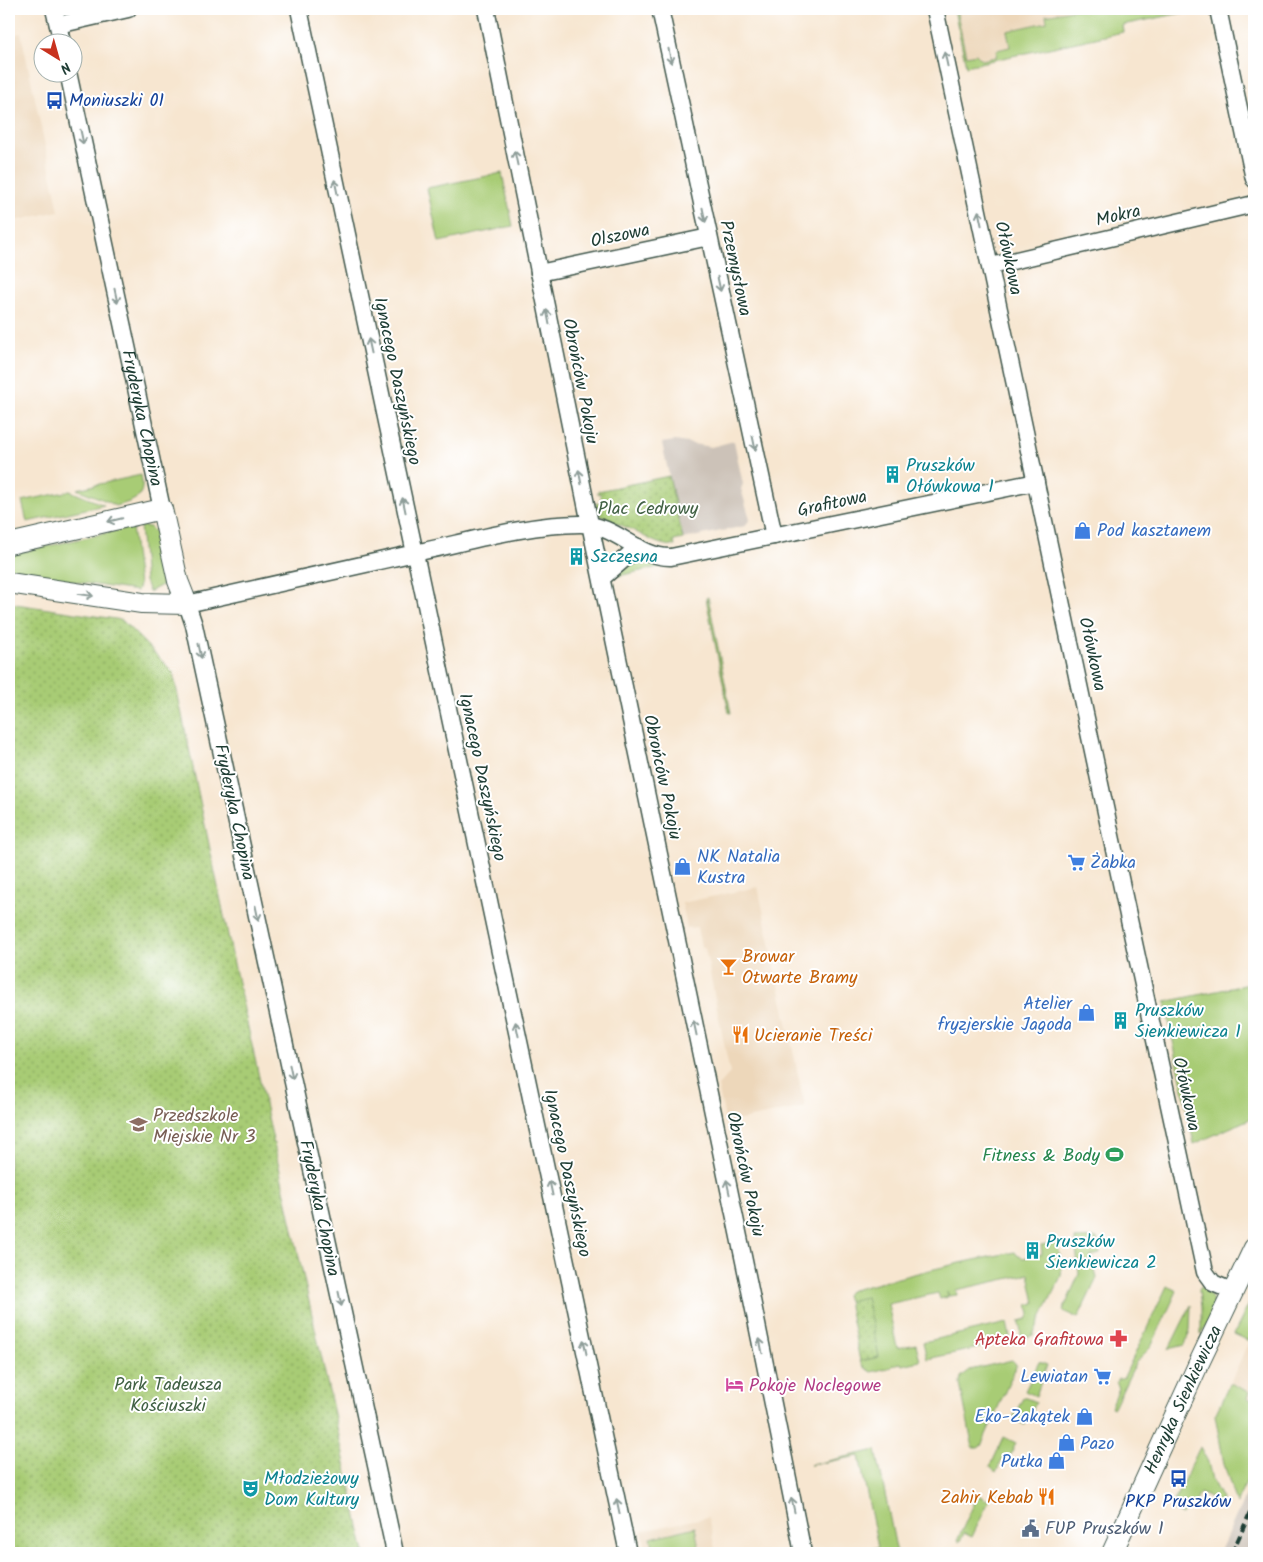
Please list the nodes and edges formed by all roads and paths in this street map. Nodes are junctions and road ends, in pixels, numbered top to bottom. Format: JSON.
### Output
{"nodes":[{"id":1,"x":128,"y":9,"type":"edge"},
{"id":2,"x":299,"y":9,"type":"edge"},
{"id":3,"x":486,"y":9,"type":"edge"},
{"id":4,"x":660,"y":9,"type":"edge"},
{"id":5,"x":935,"y":9,"type":"edge"},
{"id":6,"x":1218,"y":9,"type":"edge"},
{"id":7,"x":56,"y":17,"type":"edge"},
{"id":8,"x":60,"y":32,"type":"edge"},
{"id":9,"x":70,"y":82,"type":"edge"},
{"id":10,"x":1254,"y":179,"type":"edge"},
{"id":11,"x":1254,"y":204,"type":"edge"},
{"id":12,"x":709,"y":237,"type":"junction"},
{"id":13,"x":991,"y":266,"type":"junction"},
{"id":14,"x":539,"y":273,"type":"junction"},
{"id":15,"x":1036,"y":482,"type":"junction"},
{"id":16,"x":162,"y":509,"type":"junction"},
{"id":17,"x":590,"y":524,"type":"junction"},
{"id":18,"x":774,"y":536,"type":"junction"},
{"id":19,"x":9,"y":544,"type":"edge"},
{"id":20,"x":638,"y":546,"type":"junction"},
{"id":21,"x":415,"y":553,"type":"junction"},
{"id":22,"x":602,"y":578,"type":"junction"},
{"id":23,"x":9,"y":583,"type":"edge"},
{"id":24,"x":187,"y":604,"type":"junction"},
{"id":25,"x":1254,"y":1248,"type":"edge"},
{"id":26,"x":1234,"y":1292,"type":"junction"},
{"id":27,"x":395,"y":1553,"type":"edge"},
{"id":28,"x":628,"y":1553,"type":"edge"},
{"id":29,"x":802,"y":1553,"type":"edge"},
{"id":30,"x":1112,"y":1553,"type":"edge"}],
"edges":[{"from":1,"to":7,"type":"street"},
{"from":21,"to":2,"type":"street","name":"Ignacego Daszyńskiego","one_way":true},
{"from":14,"to":3,"type":"street","name":"Obrońców Pokoju","one_way":true},
{"from":4,"to":12,"type":"street","name":"Przemysłowa","one_way":true},
{"from":13,"to":5,"type":"street","name":"Ołówkowa","one_way":true},
{"from":6,"to":10,"type":"street"},
{"from":7,"to":8,"type":"street"},
{"from":9,"to":16,"type":"street","name":"Fryderyka Chopina","one_way":true},
{"from":11,"to":13,"type":"street","name":"Mokra"},
{"from":12,"to":14,"type":"street","name":"Olszowa"},
{"from":12,"to":18,"type":"street","name":"Przemysłowa","one_way":true},
{"from":13,"to":15,"type":"street","name":"Ołówkowa"},
{"from":17,"to":14,"type":"street","name":"Obrońców Pokoju","one_way":true},
{"from":15,"to":18,"type":"street","name":"Grafitowa"},
{"from":15,"to":26,"type":"street","name":"Ołówkowa"},
{"from":16,"to":19,"type":"street","one_way":true},
{"from":16,"to":24,"type":"street","name":"Fryderyka Chopina"},
{"from":17,"to":20,"type":"street","name":"Grafitowa"},
{"from":17,"to":21,"type":"street"},
{"from":17,"to":22,"type":"street","name":"Obrońców Pokoju"},
{"from":18,"to":20,"type":"street","name":"Grafitowa"},
{"from":20,"to":22,"type":"street"},
{"from":21,"to":24,"type":"street"},
{"from":28,"to":21,"type":"street","name":"Ignacego Daszyńskiego","one_way":true},
{"from":29,"to":22,"type":"street","name":"Obrońców Pokoju","one_way":true},
{"from":23,"to":24,"type":"street","one_way":true},
{"from":24,"to":27,"type":"street","name":"Fryderyka Chopina","one_way":true},
{"from":25,"to":26,"type":"street","name":"Henryka Sienkiewicza"},
{"from":26,"to":30,"type":"street","name":"Henryka Sienkiewicza"}]}
